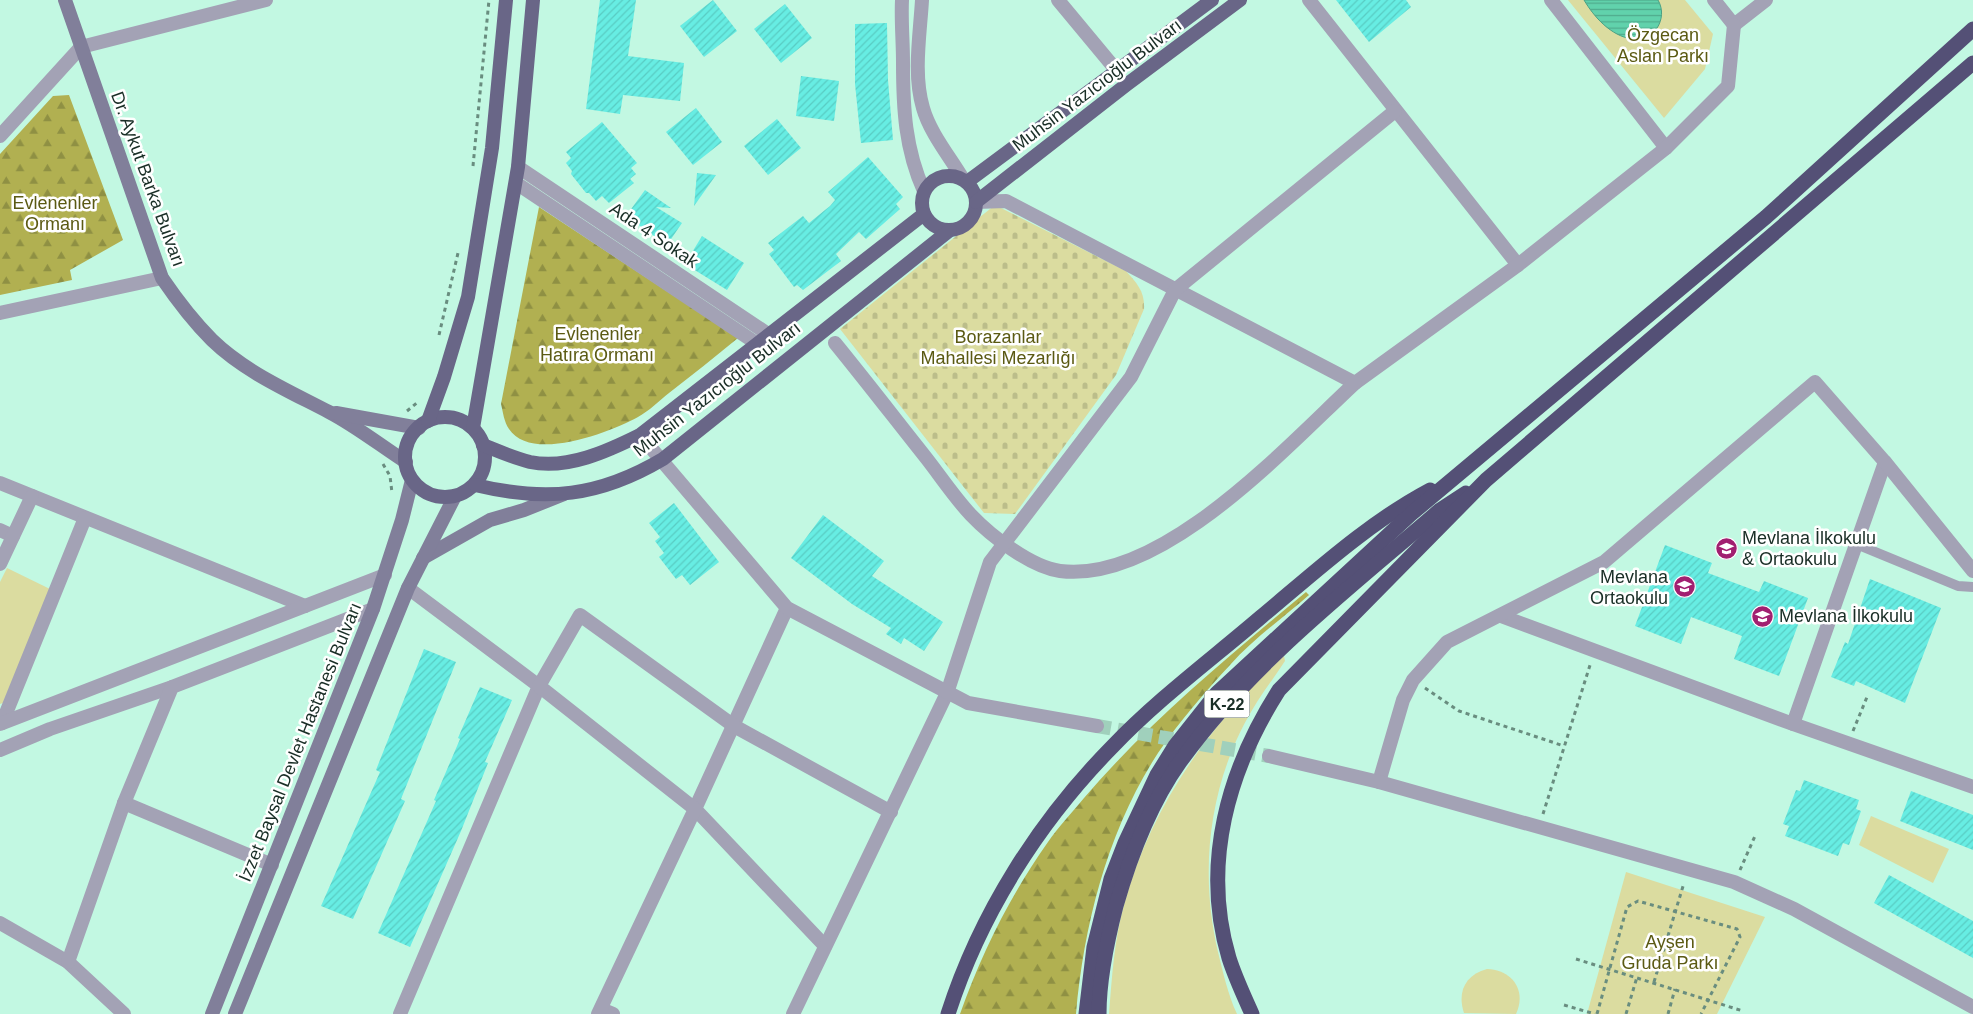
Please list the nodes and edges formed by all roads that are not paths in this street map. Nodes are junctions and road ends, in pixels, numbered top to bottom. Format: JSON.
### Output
{"nodes":[{"id":1,"x":65,"y":0,"type":"edge"},
{"id":2,"x":266,"y":0,"type":"edge"},
{"id":3,"x":506,"y":0,"type":"edge"},
{"id":4,"x":533,"y":0,"type":"edge"},
{"id":5,"x":902,"y":0,"type":"edge"},
{"id":6,"x":922,"y":0,"type":"edge"},
{"id":7,"x":1058,"y":0,"type":"edge"},
{"id":8,"x":1212,"y":0,"type":"edge"},
{"id":9,"x":1240,"y":0,"type":"edge"},
{"id":10,"x":1309,"y":0,"type":"edge"},
{"id":11,"x":1551,"y":0,"type":"edge"},
{"id":12,"x":1714,"y":0,"type":"edge"},
{"id":13,"x":1766,"y":0,"type":"edge"},
{"id":14,"x":1734,"y":25,"type":"junction"},
{"id":15,"x":1973,"y":29,"type":"edge"},
{"id":16,"x":81,"y":47,"type":"junction"},
{"id":17,"x":1973,"y":64,"type":"edge"},
{"id":18,"x":1117,"y":71,"type":"junction"},
{"id":19,"x":1395,"y":111,"type":"junction"},
{"id":20,"x":0,"y":136,"type":"edge"},
{"id":21,"x":1666,"y":148,"type":"junction"},
{"id":22,"x":518,"y":167,"type":"junction"},
{"id":23,"x":965,"y":180,"type":"junction"},
{"id":24,"x":516,"y":183,"type":"junction"},
{"id":25,"x":924,"y":191,"type":"junction"},
{"id":26,"x":976,"y":202,"type":"junction"},
{"id":27,"x":924,"y":214,"type":"junction"},
{"id":28,"x":950,"y":230,"type":"junction"},
{"id":29,"x":1518,"y":265,"type":"junction"},
{"id":30,"x":162,"y":278,"type":"junction"},
{"id":31,"x":1175,"y":290,"type":"junction"},
{"id":32,"x":0,"y":313,"type":"edge"},
{"id":33,"x":768,"y":334,"type":"junction"},
{"id":34,"x":756,"y":343,"type":"junction"},
{"id":35,"x":835,"y":343,"type":"dead end"},
{"id":36,"x":1355,"y":383,"type":"junction"},
{"id":37,"x":330,"y":412,"type":"junction"},
{"id":38,"x":423,"y":425,"type":"junction"},
{"id":39,"x":472,"y":428,"type":"junction"},
{"id":40,"x":640,"y":435,"type":"junction"},
{"id":41,"x":483,"y":445,"type":"junction"},
{"id":42,"x":663,"y":459,"type":"junction"},
{"id":43,"x":406,"y":462,"type":"junction"},
{"id":44,"x":1885,"y":462,"type":"junction"},
{"id":45,"x":1455,"y":476,"type":"junction"},
{"id":46,"x":412,"y":480,"type":"junction"},
{"id":47,"x":1486,"y":480,"type":"junction"},
{"id":48,"x":0,"y":483,"type":"edge"},
{"id":49,"x":475,"y":485,"type":"junction"},
{"id":50,"x":565,"y":493,"type":"junction"},
{"id":51,"x":32,"y":496,"type":"junction"},
{"id":52,"x":455,"y":496,"type":"junction"},
{"id":53,"x":85,"y":518,"type":"junction"},
{"id":54,"x":0,"y":530,"type":"edge"},
{"id":55,"x":14,"y":536,"type":"junction"},
{"id":56,"x":1004,"y":544,"type":"junction"},
{"id":57,"x":1856,"y":544,"type":"junction"},
{"id":58,"x":422,"y":558,"type":"junction"},
{"id":59,"x":0,"y":564,"type":"edge"},
{"id":60,"x":1973,"y":571,"type":"edge"},
{"id":61,"x":385,"y":575,"type":"junction"},
{"id":62,"x":1973,"y":587,"type":"edge"},
{"id":63,"x":408,"y":588,"type":"junction"},
{"id":64,"x":305,"y":606,"type":"junction"},
{"id":65,"x":787,"y":608,"type":"junction"},
{"id":66,"x":373,"y":609,"type":"junction"},
{"id":67,"x":1501,"y":616,"type":"junction"},
{"id":68,"x":539,"y":686,"type":"junction"},
{"id":69,"x":172,"y":687,"type":"junction"},
{"id":70,"x":947,"y":693,"type":"junction"},
{"id":71,"x":1,"y":724,"type":"edge"},
{"id":72,"x":1793,"y":724,"type":"junction"},
{"id":73,"x":734,"y":726,"type":"junction"},
{"id":74,"x":1097,"y":726,"type":"tunnel mouth"},
{"id":75,"x":0,"y":750,"type":"edge"},
{"id":76,"x":1269,"y":756,"type":"tunnel mouth"},
{"id":77,"x":1379,"y":782,"type":"junction"},
{"id":78,"x":1973,"y":787,"type":"edge"},
{"id":79,"x":124,"y":803,"type":"junction"},
{"id":80,"x":695,"y":809,"type":"junction"},
{"id":81,"x":891,"y":812,"type":"junction"},
{"id":82,"x":272,"y":865,"type":"junction"},
{"id":83,"x":0,"y":923,"type":"edge"},
{"id":84,"x":826,"y":946,"type":"junction"},
{"id":85,"x":68,"y":962,"type":"junction"},
{"id":86,"x":1973,"y":1007,"type":"edge"},
{"id":87,"x":604,"y":1012,"type":"edge"},
{"id":88,"x":124,"y":1014,"type":"edge"},
{"id":89,"x":212,"y":1014,"type":"edge"},
{"id":90,"x":235,"y":1014,"type":"edge"},
{"id":91,"x":400,"y":1014,"type":"edge"},
{"id":92,"x":793,"y":1014,"type":"edge"},
{"id":93,"x":948,"y":1014,"type":"edge"},
{"id":94,"x":1086,"y":1014,"type":"edge"},
{"id":95,"x":1099,"y":1014,"type":"edge"},
{"id":96,"x":1252,"y":1014,"type":"edge"}],
"edges":[{"from":1,"to":16,"type":"main road","name":"Dr. Aykut Barka Bulvarı"},
{"from":2,"to":16,"type":"street"},
{"from":3,"to":38,"type":"main road"},
{"from":4,"to":22,"type":"main road"},
{"from":5,"to":25,"type":"street"},
{"from":6,"to":23,"type":"street"},
{"from":7,"to":18,"type":"street"},
{"from":8,"to":18,"type":"main road"},
{"from":9,"to":26,"type":"main road","name":"Muhsin Yazıcıoğlu Bulvarı"},
{"from":10,"to":19,"type":"street"},
{"from":11,"to":21,"type":"street"},
{"from":12,"to":14,"type":"street"},
{"from":13,"to":14,"type":"street"},
{"from":14,"to":21,"type":"street"},
{"from":15,"to":45,"type":"highway"},
{"from":16,"to":20,"type":"street"},
{"from":16,"to":30,"type":"main road","name":"Dr. Aykut Barka Bulvarı"},
{"from":17,"to":47,"type":"highway"},
{"from":18,"to":23,"type":"main road"},
{"from":19,"to":29,"type":"street"},
{"from":19,"to":31,"type":"street"},
{"from":21,"to":29,"type":"street"},
{"from":22,"to":24,"type":"main road"},
{"from":22,"to":33,"type":"street","name":"Ada 4 Sokak"},
{"from":23,"to":25,"type":"main road"},
{"from":23,"to":26,"type":"main road"},
{"from":24,"to":34,"type":"street","name":"Ada 4 Sokak"},
{"from":24,"to":39,"type":"main road"},
{"from":25,"to":27,"type":"main road"},
{"from":26,"to":28,"type":"main road"},
{"from":26,"to":31,"type":"street"},
{"from":27,"to":28,"type":"main road"},
{"from":27,"to":33,"type":"main road","name":"Muhsin Yazıcıoğlu Bulvarı"},
{"from":28,"to":42,"type":"main road","name":"Muhsin Yazıcıoğlu Bulvarı"},
{"from":29,"to":36,"type":"street"},
{"from":30,"to":32,"type":"street"},
{"from":30,"to":37,"type":"main road","name":"Dr. Aykut Barka Bulvarı"},
{"from":31,"to":36,"type":"street"},
{"from":31,"to":56,"type":"street"},
{"from":33,"to":34,"type":"main road","name":"Muhsin Yazıcıoğlu Bulvarı"},
{"from":34,"to":40,"type":"main road","name":"Muhsin Yazıcıoğlu Bulvarı"},
{"from":35,"to":56,"type":"street"},
{"from":36,"to":56,"type":"street"},
{"from":37,"to":38,"type":"main road","name":"Dr. Aykut Barka Bulvarı"},
{"from":37,"to":43,"type":"main road","name":"Dr. Aykut Barka Bulvarı"},
{"from":38,"to":39,"type":"main road"},
{"from":38,"to":43,"type":"main road"},
{"from":39,"to":41,"type":"main road"},
{"from":40,"to":41,"type":"main road","name":"Muhsin Yazıcıoğlu Bulvarı"},
{"from":40,"to":42,"type":"street"},
{"from":41,"to":49,"type":"main road"},
{"from":42,"to":50,"type":"main road","name":"Muhsin Yazıcıoğlu Bulvarı"},
{"from":42,"to":65,"type":"street"},
{"from":43,"to":46,"type":"main road"},
{"from":44,"to":57,"type":"street"},
{"from":44,"to":60,"type":"street"},
{"from":44,"to":67,"type":"street"},
{"from":45,"to":93,"type":"highway"},
{"from":45,"to":94,"type":"highway","number":"K-22"},
{"from":46,"to":52,"type":"main road"},
{"from":46,"to":61,"type":"main road","name":"İzzet Baysal Devlet Hastanesi Bulvarı"},
{"from":47,"to":95,"type":"highway","number":"K-22"},
{"from":47,"to":96,"type":"highway"},
{"from":48,"to":51,"type":"street"},
{"from":49,"to":50,"type":"main road","name":"Muhsin Yazıcıoğlu Bulvarı"},
{"from":49,"to":52,"type":"main road"},
{"from":50,"to":58,"type":"main road"},
{"from":51,"to":53,"type":"street"},
{"from":51,"to":55,"type":"street"},
{"from":52,"to":58,"type":"main road"},
{"from":53,"to":64,"type":"street"},
{"from":53,"to":71,"type":"street"},
{"from":54,"to":55,"type":"street"},
{"from":55,"to":59,"type":"street"},
{"from":56,"to":70,"type":"street"},
{"from":57,"to":62,"type":"lane"},
{"from":57,"to":72,"type":"street"},
{"from":58,"to":63,"type":"main road"},
{"from":61,"to":64,"type":"street"},
{"from":61,"to":66,"type":"main road","name":"İzzet Baysal Devlet Hastanesi Bulvarı"},
{"from":63,"to":68,"type":"street"},
{"from":63,"to":90,"type":"main road"},
{"from":64,"to":71,"type":"street"},
{"from":65,"to":70,"type":"street"},
{"from":65,"to":73,"type":"street"},
{"from":66,"to":69,"type":"street"},
{"from":66,"to":82,"type":"main road","name":"İzzet Baysal Devlet Hastanesi Bulvarı"},
{"from":67,"to":72,"type":"street"},
{"from":67,"to":77,"type":"street"},
{"from":68,"to":73,"type":"street"},
{"from":68,"to":80,"type":"street"},
{"from":68,"to":91,"type":"street"},
{"from":69,"to":75,"type":"street"},
{"from":69,"to":79,"type":"street"},
{"from":70,"to":74,"type":"street"},
{"from":70,"to":81,"type":"street"},
{"from":72,"to":78,"type":"street"},
{"from":73,"to":80,"type":"street"},
{"from":73,"to":81,"type":"street"},
{"from":76,"to":77,"type":"street"},
{"from":77,"to":86,"type":"street"},
{"from":79,"to":82,"type":"street"},
{"from":79,"to":85,"type":"street"},
{"from":80,"to":84,"type":"street"},
{"from":80,"to":87,"type":"street"},
{"from":81,"to":84,"type":"street"},
{"from":82,"to":89,"type":"main road","name":"İzzet Baysal Devlet Hastanesi Bulvarı"},
{"from":83,"to":85,"type":"street"},
{"from":84,"to":92,"type":"street"},
{"from":85,"to":88,"type":"street"}]}
